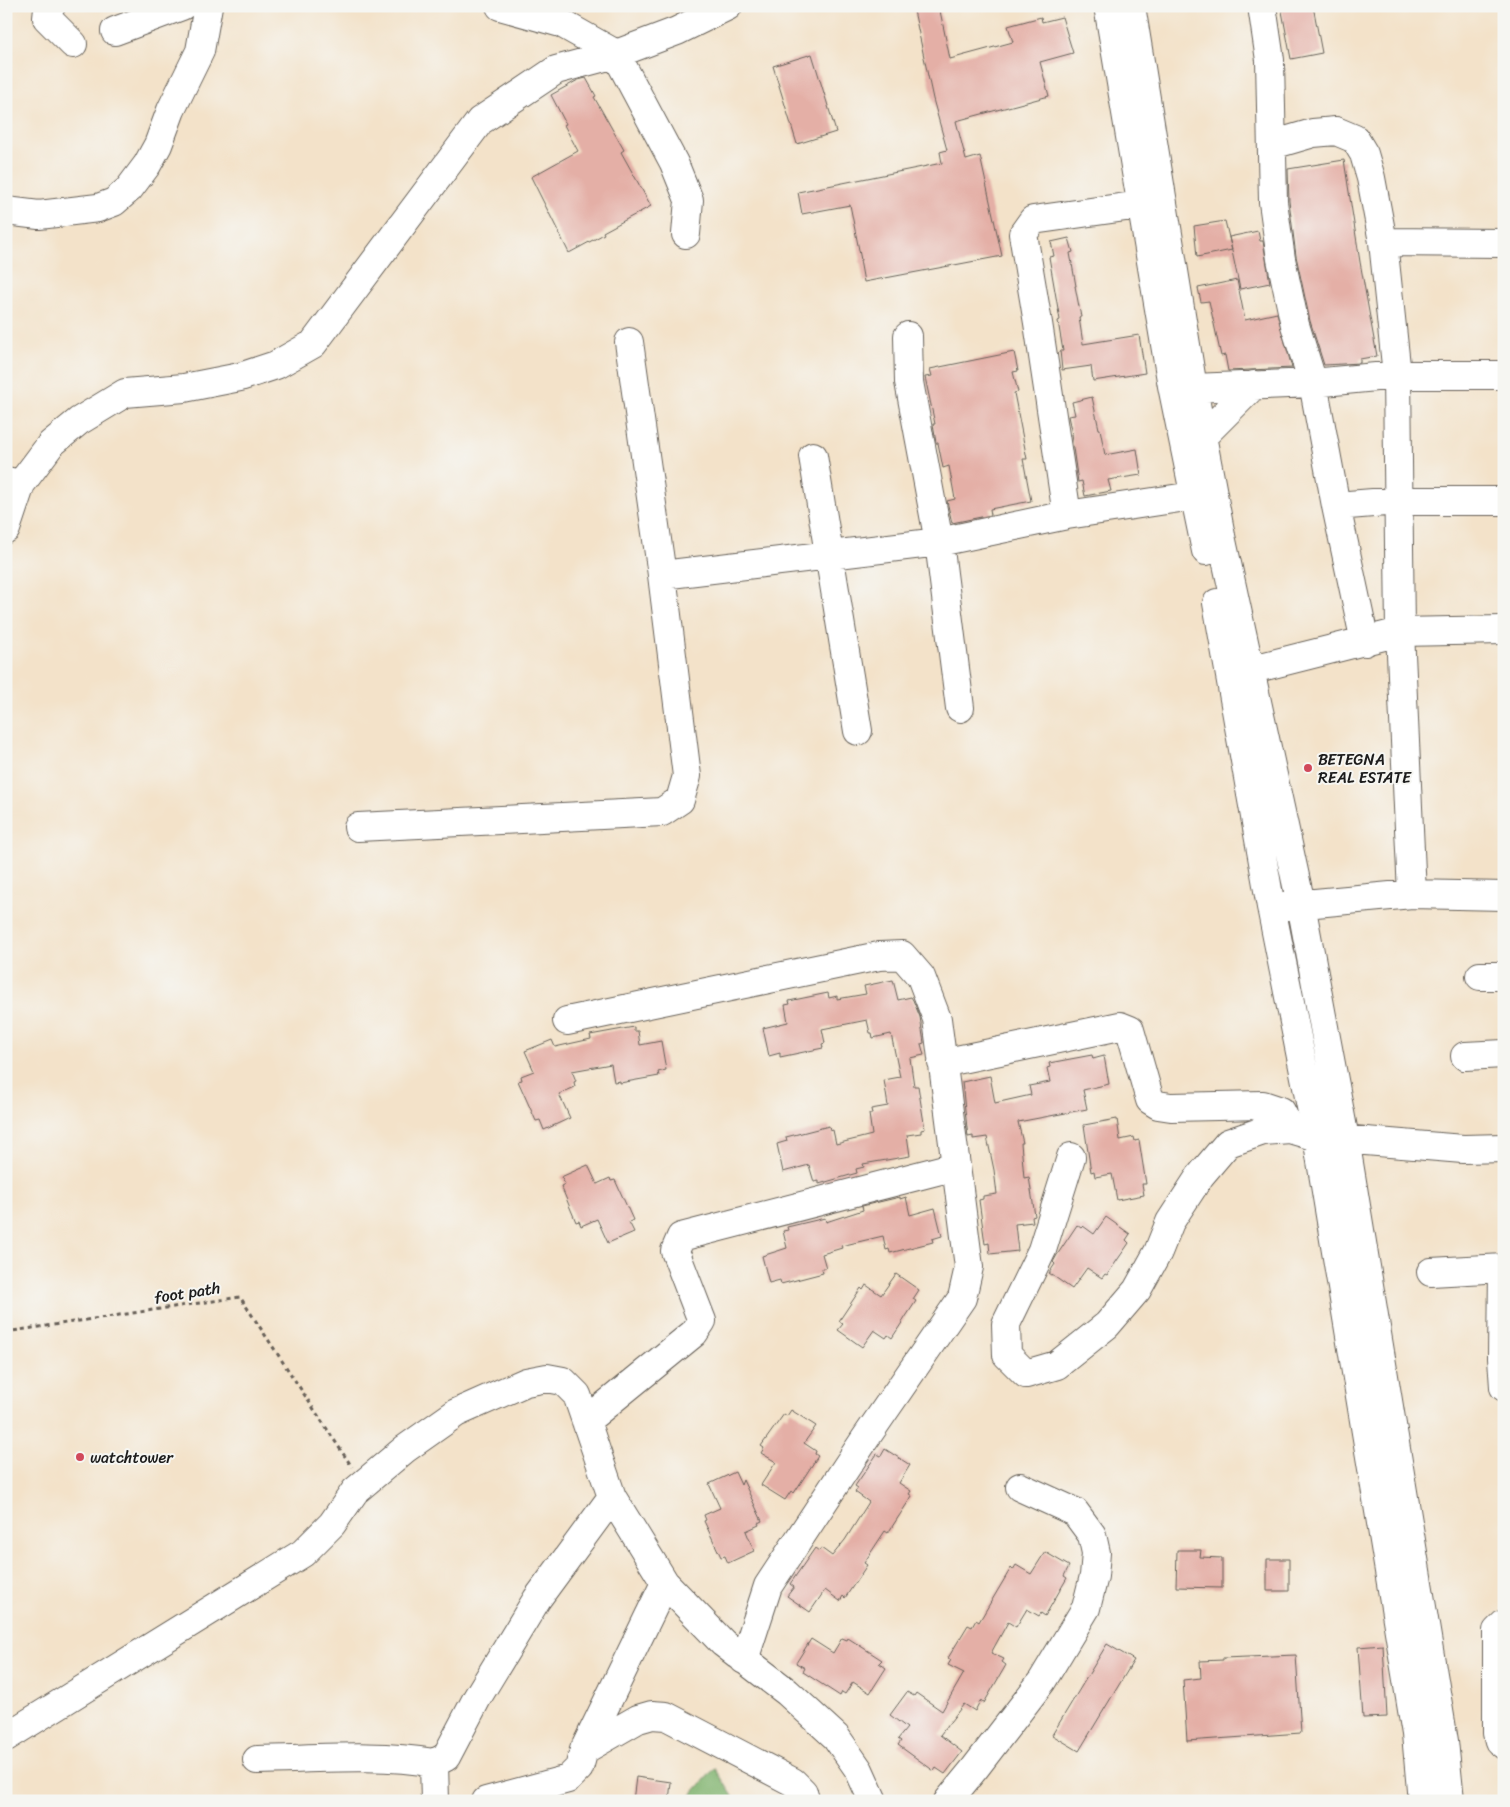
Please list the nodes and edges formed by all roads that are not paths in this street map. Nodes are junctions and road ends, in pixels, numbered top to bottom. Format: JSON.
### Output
{"nodes":[{"id":1,"x":51,"y":6,"type":"edge"},
{"id":2,"x":182,"y":6,"type":"edge"},
{"id":3,"x":208,"y":6,"type":"edge"},
{"id":4,"x":500,"y":6,"type":"edge"},
{"id":5,"x":728,"y":6,"type":"edge"},
{"id":6,"x":1108,"y":6,"type":"edge"},
{"id":7,"x":1131,"y":6,"type":"edge"},
{"id":8,"x":1262,"y":6,"type":"edge"},
{"id":9,"x":115,"y":31,"type":"dead end"},
{"id":10,"x":73,"y":44,"type":"dead end"},
{"id":11,"x":616,"y":54,"type":"junction"},
{"id":12,"x":1272,"y":145,"type":"junction"},
{"id":13,"x":1140,"y":205,"type":"junction"},
{"id":14,"x":6,"y":211,"type":"edge"},
{"id":15,"x":686,"y":234,"type":"dead end"},
{"id":16,"x":1383,"y":242,"type":"junction"},
{"id":17,"x":1504,"y":243,"type":"edge"},
{"id":18,"x":908,"y":336,"type":"dead end"},
{"id":19,"x":628,"y":342,"type":"dead end"},
{"id":20,"x":1397,"y":375,"type":"junction"},
{"id":21,"x":1504,"y":375,"type":"edge"},
{"id":22,"x":1314,"y":383,"type":"junction"},
{"id":23,"x":1254,"y":386,"type":"junction"},
{"id":24,"x":1182,"y":387,"type":"junction"},
{"id":25,"x":1194,"y":446,"type":"junction"},
{"id":26,"x":813,"y":456,"type":"dead end"},
{"id":27,"x":14,"y":482,"type":"edge"},
{"id":28,"x":1193,"y":496,"type":"junction"},
{"id":29,"x":1398,"y":501,"type":"junction"},
{"id":30,"x":1504,"y":501,"type":"edge"},
{"id":31,"x":1336,"y":506,"type":"junction"},
{"id":32,"x":1067,"y":515,"type":"junction"},
{"id":33,"x":6,"y":529,"type":"edge"},
{"id":34,"x":939,"y":542,"type":"junction"},
{"id":35,"x":828,"y":555,"type":"junction"},
{"id":36,"x":662,"y":576,"type":"junction"},
{"id":37,"x":1504,"y":630,"type":"edge"},
{"id":38,"x":1400,"y":632,"type":"junction"},
{"id":39,"x":1364,"y":642,"type":"junction"},
{"id":40,"x":1240,"y":672,"type":"junction"},
{"id":41,"x":960,"y":708,"type":"dead end"},
{"id":42,"x":858,"y":731,"type":"dead end"},
{"id":43,"x":358,"y":827,"type":"dead end"},
{"id":44,"x":1412,"y":894,"type":"junction"},
{"id":45,"x":1504,"y":896,"type":"edge"},
{"id":46,"x":1301,"y":904,"type":"junction"},
{"id":47,"x":1271,"y":907,"type":"junction"},
{"id":48,"x":567,"y":1021,"type":"dead end"},
{"id":49,"x":1504,"y":1054,"type":"edge"},
{"id":50,"x":1465,"y":1056,"type":"dead end"},
{"id":51,"x":942,"y":1063,"type":"junction"},
{"id":52,"x":1290,"y":1129,"type":"junction"},
{"id":53,"x":1317,"y":1137,"type":"junction"},
{"id":54,"x":1345,"y":1139,"type":"junction"},
{"id":55,"x":1504,"y":1148,"type":"edge"},
{"id":56,"x":1071,"y":1157,"type":"dead end"},
{"id":57,"x":956,"y":1166,"type":"junction"},
{"id":58,"x":1503,"y":1268,"type":"edge"},
{"id":59,"x":1431,"y":1272,"type":"dead end"},
{"id":60,"x":1504,"y":1387,"type":"edge"},
{"id":61,"x":586,"y":1421,"type":"junction"},
{"id":62,"x":1020,"y":1487,"type":"dead end"},
{"id":63,"x":612,"y":1497,"type":"junction"},
{"id":64,"x":666,"y":1583,"type":"junction"},
{"id":65,"x":1504,"y":1624,"type":"edge"},
{"id":66,"x":744,"y":1660,"type":"junction"},
{"id":67,"x":6,"y":1737,"type":"edge"},
{"id":68,"x":1504,"y":1744,"type":"edge"},
{"id":69,"x":584,"y":1750,"type":"junction"},
{"id":70,"x":256,"y":1760,"type":"dead end"},
{"id":71,"x":434,"y":1763,"type":"junction"},
{"id":72,"x":495,"y":1800,"type":"edge"},
{"id":73,"x":435,"y":1801,"type":"edge"},
{"id":74,"x":806,"y":1801,"type":"edge"},
{"id":75,"x":873,"y":1801,"type":"edge"},
{"id":76,"x":948,"y":1801,"type":"edge"},
{"id":77,"x":1422,"y":1801,"type":"edge"},
{"id":78,"x":1450,"y":1801,"type":"edge"}],
"edges":[{"from":1,"to":10,"type":"street"},
{"from":2,"to":9,"type":"street"},
{"from":3,"to":14,"type":"street"},
{"from":4,"to":11,"type":"street"},
{"from":5,"to":11,"type":"street"},
{"from":6,"to":13,"type":"street"},
{"from":7,"to":24,"type":"street"},
{"from":8,"to":12,"type":"street"},
{"from":11,"to":15,"type":"street"},
{"from":11,"to":27,"type":"street"},
{"from":12,"to":16,"type":"street"},
{"from":12,"to":22,"type":"street"},
{"from":13,"to":24,"type":"street"},
{"from":13,"to":32,"type":"street"},
{"from":16,"to":17,"type":"street"},
{"from":16,"to":20,"type":"street"},
{"from":18,"to":34,"type":"street"},
{"from":19,"to":36,"type":"street"},
{"from":20,"to":21,"type":"street"},
{"from":20,"to":22,"type":"street"},
{"from":20,"to":29,"type":"street"},
{"from":22,"to":23,"type":"street"},
{"from":22,"to":31,"type":"street"},
{"from":23,"to":24,"type":"street"},
{"from":23,"to":25,"type":"street"},
{"from":24,"to":25,"type":"street"},
{"from":25,"to":28,"type":"street"},
{"from":25,"to":40,"type":"street"},
{"from":26,"to":35,"type":"street"},
{"from":27,"to":33,"type":"street"},
{"from":28,"to":32,"type":"street"},
{"from":28,"to":40,"type":"street"},
{"from":29,"to":30,"type":"street"},
{"from":29,"to":31,"type":"street"},
{"from":29,"to":38,"type":"street"},
{"from":31,"to":39,"type":"street"},
{"from":32,"to":34,"type":"street"},
{"from":34,"to":35,"type":"street"},
{"from":34,"to":41,"type":"street"},
{"from":35,"to":36,"type":"street"},
{"from":35,"to":42,"type":"street"},
{"from":36,"to":43,"type":"street"},
{"from":37,"to":38,"type":"street"},
{"from":38,"to":39,"type":"street"},
{"from":38,"to":44,"type":"street"},
{"from":39,"to":40,"type":"street"},
{"from":40,"to":46,"type":"street"},
{"from":40,"to":47,"type":"street"},
{"from":44,"to":45,"type":"street"},
{"from":44,"to":46,"type":"street"},
{"from":46,"to":47,"type":"street"},
{"from":46,"to":54,"type":"street"},
{"from":47,"to":53,"type":"street"},
{"from":48,"to":51,"type":"street"},
{"from":49,"to":50,"type":"street"},
{"from":51,"to":52,"type":"street"},
{"from":51,"to":57,"type":"street"},
{"from":52,"to":53,"type":"street"},
{"from":52,"to":56,"type":"street"},
{"from":53,"to":54,"type":"street"},
{"from":53,"to":77,"type":"street"},
{"from":54,"to":55,"type":"street"},
{"from":54,"to":78,"type":"street"},
{"from":57,"to":61,"type":"street"},
{"from":57,"to":66,"type":"street"},
{"from":58,"to":59,"type":"street"},
{"from":58,"to":60,"type":"street"},
{"from":61,"to":63,"type":"street"},
{"from":61,"to":67,"type":"street"},
{"from":62,"to":76,"type":"street"},
{"from":63,"to":64,"type":"street"},
{"from":63,"to":71,"type":"street"},
{"from":64,"to":66,"type":"street"},
{"from":64,"to":69,"type":"street"},
{"from":65,"to":68,"type":"street"},
{"from":66,"to":75,"type":"street"},
{"from":69,"to":72,"type":"street"},
{"from":69,"to":74,"type":"street"},
{"from":70,"to":71,"type":"street"},
{"from":71,"to":73,"type":"street"}]}
